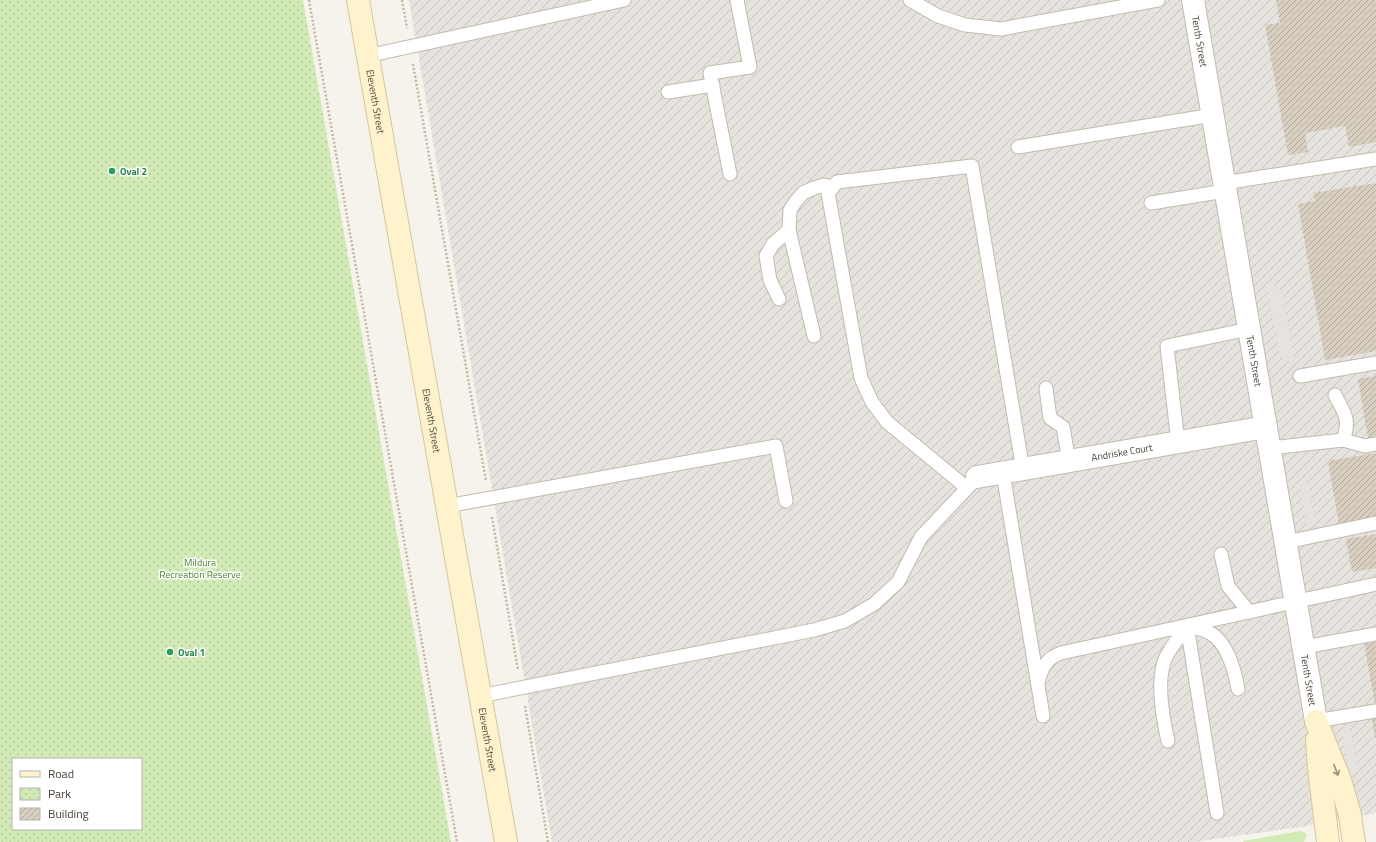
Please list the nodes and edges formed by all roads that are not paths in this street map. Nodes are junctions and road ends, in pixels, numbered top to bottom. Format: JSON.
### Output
{"nodes":[{"id":1,"x":358,"y":0,"type":"edge"},
{"id":2,"x":624,"y":0,"type":"edge"},
{"id":3,"x":737,"y":0,"type":"edge"},
{"id":4,"x":910,"y":0,"type":"edge"},
{"id":5,"x":1158,"y":0,"type":"edge"},
{"id":6,"x":1195,"y":0,"type":"edge"},
{"id":7,"x":367,"y":56,"type":"junction"},
{"id":8,"x":713,"y":85,"type":"junction"},
{"id":9,"x":668,"y":92,"type":"dead end"},
{"id":10,"x":1212,"y":115,"type":"junction"},
{"id":11,"x":1018,"y":146,"type":"dead end"},
{"id":12,"x":1376,"y":159,"type":"edge"},
{"id":13,"x":730,"y":174,"type":"dead end"},
{"id":14,"x":833,"y":187,"type":"junction"},
{"id":15,"x":1225,"y":187,"type":"junction"},
{"id":16,"x":1151,"y":203,"type":"dead end"},
{"id":17,"x":789,"y":230,"type":"junction"},
{"id":18,"x":779,"y":299,"type":"dead end"},
{"id":19,"x":1249,"y":329,"type":"junction"},
{"id":20,"x":814,"y":336,"type":"dead end"},
{"id":21,"x":1376,"y":363,"type":"edge"},
{"id":22,"x":1300,"y":376,"type":"dead end"},
{"id":23,"x":1046,"y":388,"type":"dead end"},
{"id":24,"x":1335,"y":395,"type":"dead end"},
{"id":25,"x":1266,"y":427,"type":"junction"},
{"id":26,"x":1343,"y":440,"type":"junction"},
{"id":27,"x":1178,"y":443,"type":"junction"},
{"id":28,"x":1376,"y":444,"type":"edge"},
{"id":29,"x":1270,"y":448,"type":"junction"},
{"id":30,"x":1069,"y":462,"type":"junction"},
{"id":31,"x":1013,"y":471,"type":"junction"},
{"id":32,"x":972,"y":483,"type":"junction"},
{"id":33,"x":786,"y":501,"type":"dead end"},
{"id":34,"x":446,"y":506,"type":"junction"},
{"id":35,"x":1376,"y":523,"type":"edge"},
{"id":36,"x":1286,"y":542,"type":"junction"},
{"id":37,"x":1221,"y":554,"type":"dead end"},
{"id":38,"x":1376,"y":584,"type":"edge"},
{"id":39,"x":1296,"y":602,"type":"junction"},
{"id":40,"x":1248,"y":612,"type":"junction"},
{"id":41,"x":1187,"y":626,"type":"junction"},
{"id":42,"x":1376,"y":634,"type":"edge"},
{"id":43,"x":1304,"y":647,"type":"junction"},
{"id":44,"x":1038,"y":683,"type":"junction"},
{"id":45,"x":1238,"y":689,"type":"dead end"},
{"id":46,"x":480,"y":696,"type":"junction"},
{"id":47,"x":1376,"y":711,"type":"edge"},
{"id":48,"x":1043,"y":716,"type":"dead end"},
{"id":49,"x":1316,"y":721,"type":"junction"},
{"id":50,"x":1168,"y":741,"type":"dead end"},
{"id":51,"x":1218,"y":813,"type":"dead end"},
{"id":52,"x":506,"y":842,"type":"edge"},
{"id":53,"x":1328,"y":842,"type":"edge"},
{"id":54,"x":1354,"y":842,"type":"edge"}],
"edges":[{"from":1,"to":7,"type":"main road","name":"Eleventh Street"},
{"from":2,"to":7,"type":"lane"},
{"from":3,"to":8,"type":"lane"},
{"from":4,"to":5,"type":"lane"},
{"from":6,"to":10,"type":"street","name":"Tenth Street"},
{"from":7,"to":34,"type":"main road","name":"Eleventh Street"},
{"from":8,"to":9,"type":"lane"},
{"from":8,"to":13,"type":"lane"},
{"from":10,"to":11,"type":"lane"},
{"from":10,"to":15,"type":"street","name":"Tenth Street"},
{"from":12,"to":15,"type":"lane"},
{"from":14,"to":17,"type":"lane"},
{"from":14,"to":31,"type":"lane"},
{"from":14,"to":32,"type":"lane"},
{"from":15,"to":16,"type":"lane"},
{"from":15,"to":19,"type":"street","name":"Tenth Street"},
{"from":17,"to":18,"type":"lane"},
{"from":17,"to":20,"type":"lane"},
{"from":19,"to":25,"type":"street","name":"Tenth Street"},
{"from":19,"to":27,"type":"lane"},
{"from":21,"to":22,"type":"lane"},
{"from":23,"to":30,"type":"lane"},
{"from":24,"to":26,"type":"lane"},
{"from":25,"to":27,"type":"street","name":"Andriske Court"},
{"from":25,"to":29,"type":"street","name":"Tenth Street"},
{"from":26,"to":28,"type":"lane"},
{"from":26,"to":29,"type":"lane"},
{"from":27,"to":30,"type":"street","name":"Andriske Court"},
{"from":29,"to":36,"type":"street","name":"Tenth Street"},
{"from":30,"to":31,"type":"street","name":"Andriske Court"},
{"from":31,"to":32,"type":"street","name":"Andriske Court"},
{"from":31,"to":44,"type":"lane"},
{"from":32,"to":46,"type":"lane"},
{"from":33,"to":34,"type":"lane"},
{"from":34,"to":46,"type":"main road","name":"Eleventh Street"},
{"from":35,"to":36,"type":"lane"},
{"from":36,"to":39,"type":"street","name":"Tenth Street"},
{"from":37,"to":40,"type":"lane"},
{"from":38,"to":39,"type":"lane"},
{"from":39,"to":40,"type":"lane"},
{"from":39,"to":43,"type":"street","name":"Tenth Street"},
{"from":40,"to":41,"type":"lane"},
{"from":41,"to":44,"type":"lane"},
{"from":41,"to":45,"type":"lane"},
{"from":41,"to":50,"type":"lane"},
{"from":41,"to":51,"type":"lane"},
{"from":42,"to":43,"type":"lane"},
{"from":43,"to":49,"type":"street","name":"Tenth Street"},
{"from":44,"to":48,"type":"lane"},
{"from":46,"to":52,"type":"main road","name":"Eleventh Street"},
{"from":47,"to":49,"type":"lane"},
{"from":49,"to":53,"type":"main road","name":"Tenth Street"},
{"from":49,"to":54,"type":"main road","name":"Tenth Street","one_way":true}]}
